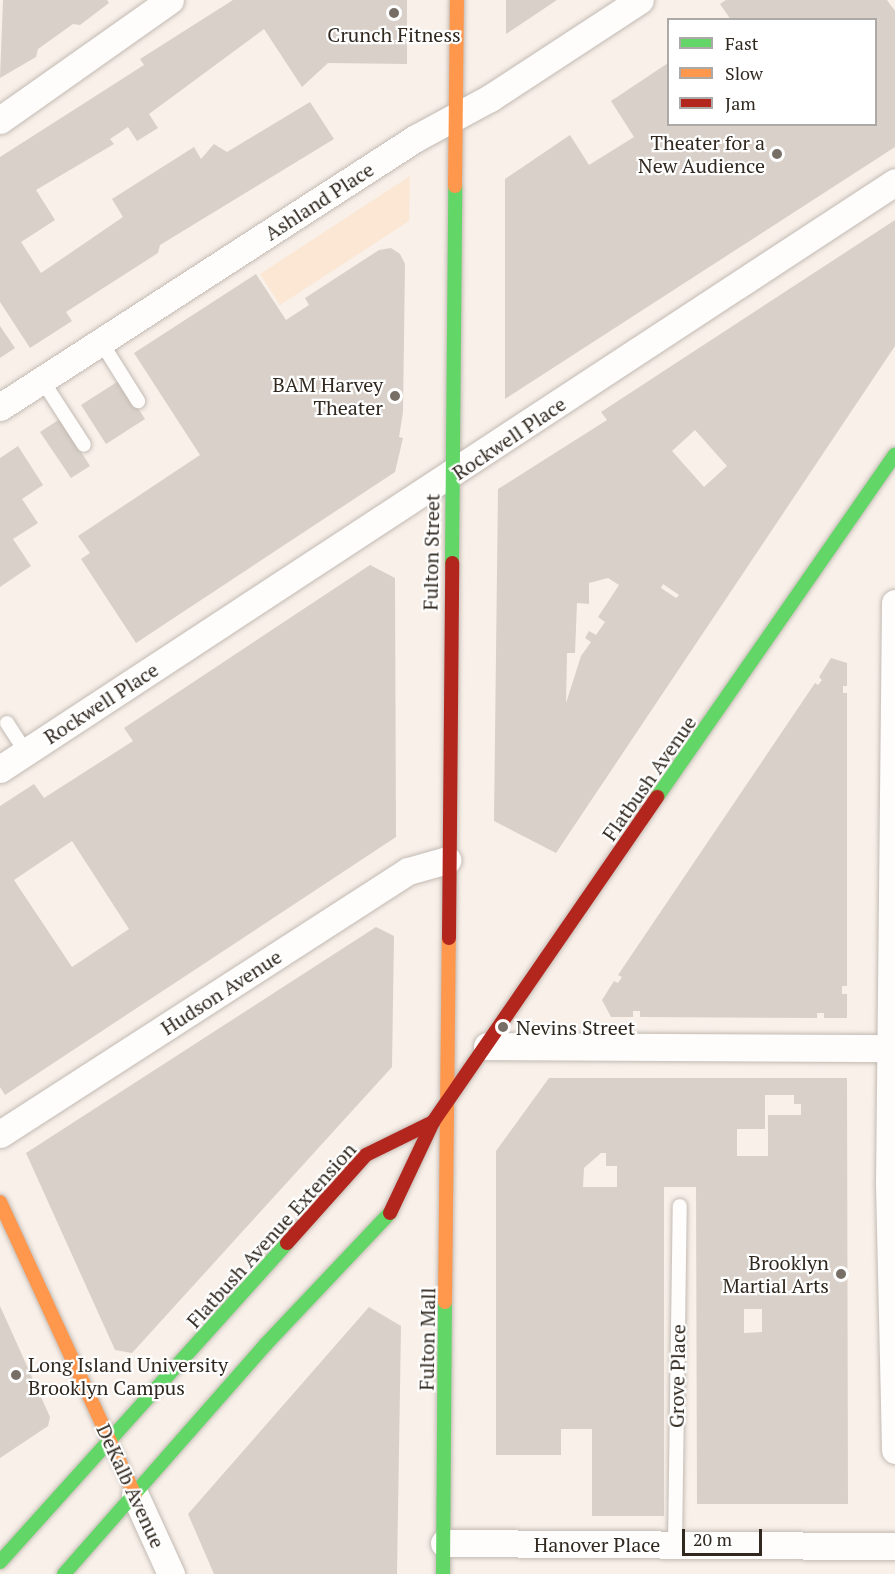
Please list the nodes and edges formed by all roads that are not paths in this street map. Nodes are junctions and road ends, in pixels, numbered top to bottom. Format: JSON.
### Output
{"nodes":[{"id":1,"x":170,"y":0,"type":"edge"},
{"id":2,"x":457,"y":0,"type":"edge"},
{"id":3,"x":640,"y":0,"type":"edge"},
{"id":4,"x":458,"y":117,"type":"junction"},
{"id":5,"x":0,"y":120,"type":"edge"},
{"id":6,"x":895,"y":182,"type":"edge"},
{"id":7,"x":101,"y":342,"type":"junction"},
{"id":8,"x":42,"y":380,"type":"junction"},
{"id":9,"x":138,"y":401,"type":"dead end"},
{"id":10,"x":0,"y":407,"type":"edge"},
{"id":11,"x":84,"y":445,"type":"dead end"},
{"id":12,"x":895,"y":454,"type":"edge"},
{"id":13,"x":452,"y":476,"type":"junction"},
{"id":14,"x":895,"y":603,"type":"edge"},
{"id":15,"x":7,"y":723,"type":"dead end"},
{"id":16,"x":26,"y":752,"type":"junction"},
{"id":17,"x":0,"y":769,"type":"edge"},
{"id":18,"x":447,"y":860,"type":"junction"},
{"id":19,"x":488,"y":1046,"type":"junction"},
{"id":20,"x":893,"y":1048,"type":"edge"},
{"id":21,"x":446,"y":1104,"type":"junction"},
{"id":22,"x":433,"y":1122,"type":"junction"},
{"id":23,"x":0,"y":1134,"type":"edge"},
{"id":24,"x":0,"y":1202,"type":"edge"},
{"id":25,"x":680,"y":1206,"type":"dead end"},
{"id":26,"x":110,"y":1442,"type":"junction"},
{"id":27,"x":895,"y":1450,"type":"edge"},
{"id":28,"x":135,"y":1495,"type":"junction"},
{"id":29,"x":444,"y":1543,"type":"junction"},
{"id":30,"x":675,"y":1545,"type":"junction"},
{"id":31,"x":895,"y":1546,"type":"edge"},
{"id":32,"x":0,"y":1562,"type":"edge"},
{"id":33,"x":64,"y":1574,"type":"edge"},
{"id":34,"x":171,"y":1574,"type":"edge"},
{"id":35,"x":444,"y":1574,"type":"edge"}],
"edges":[{"from":1,"to":5,"type":"street"},
{"from":2,"to":4,"type":"main road","name":"Fulton Street"},
{"from":3,"to":4,"type":"street","name":"Ashland Place"},
{"from":4,"to":7,"type":"street","name":"Ashland Place"},
{"from":4,"to":13,"type":"main road","name":"Fulton Street"},
{"from":6,"to":13,"type":"street","name":"Rockwell Place"},
{"from":7,"to":8,"type":"street","name":"Ashland Place"},
{"from":7,"to":9,"type":"lane"},
{"from":8,"to":10,"type":"street","name":"Ashland Place"},
{"from":8,"to":11,"type":"lane"},
{"from":12,"to":19,"type":"main road","name":"Flatbush Avenue"},
{"from":13,"to":16,"type":"street","name":"Rockwell Place"},
{"from":13,"to":18,"type":"main road","name":"Fulton Street"},
{"from":14,"to":20,"type":"street"},
{"from":15,"to":16,"type":"lane"},
{"from":16,"to":17,"type":"street","name":"Rockwell Place"},
{"from":18,"to":21,"type":"main road","name":"Fulton Street"},
{"from":18,"to":23,"type":"street","name":"Hudson Avenue"},
{"from":19,"to":20,"type":"street"},
{"from":19,"to":21,"type":"main road","name":"Flatbush Avenue"},
{"from":20,"to":27,"type":"street"},
{"from":21,"to":22,"type":"main road","name":"Flatbush Avenue"},
{"from":21,"to":29,"type":"main road","name":"Fulton Mall"},
{"from":22,"to":26,"type":"main road","name":"Flatbush Avenue Extension"},
{"from":22,"to":28,"type":"main road"},
{"from":24,"to":26,"type":"main road","name":"DeKalb Avenue"},
{"from":25,"to":30,"type":"lane","name":"Grove Place"},
{"from":26,"to":28,"type":"main road","name":"DeKalb Avenue"},
{"from":26,"to":32,"type":"main road","name":"Flatbush Avenue Extension"},
{"from":28,"to":33,"type":"main road"},
{"from":28,"to":34,"type":"street","name":"DeKalb Avenue"},
{"from":29,"to":30,"type":"street","name":"Hanover Place"},
{"from":29,"to":35,"type":"main road","name":"Fulton Mall"},
{"from":30,"to":31,"type":"street","name":"Hanover Place"}]}
